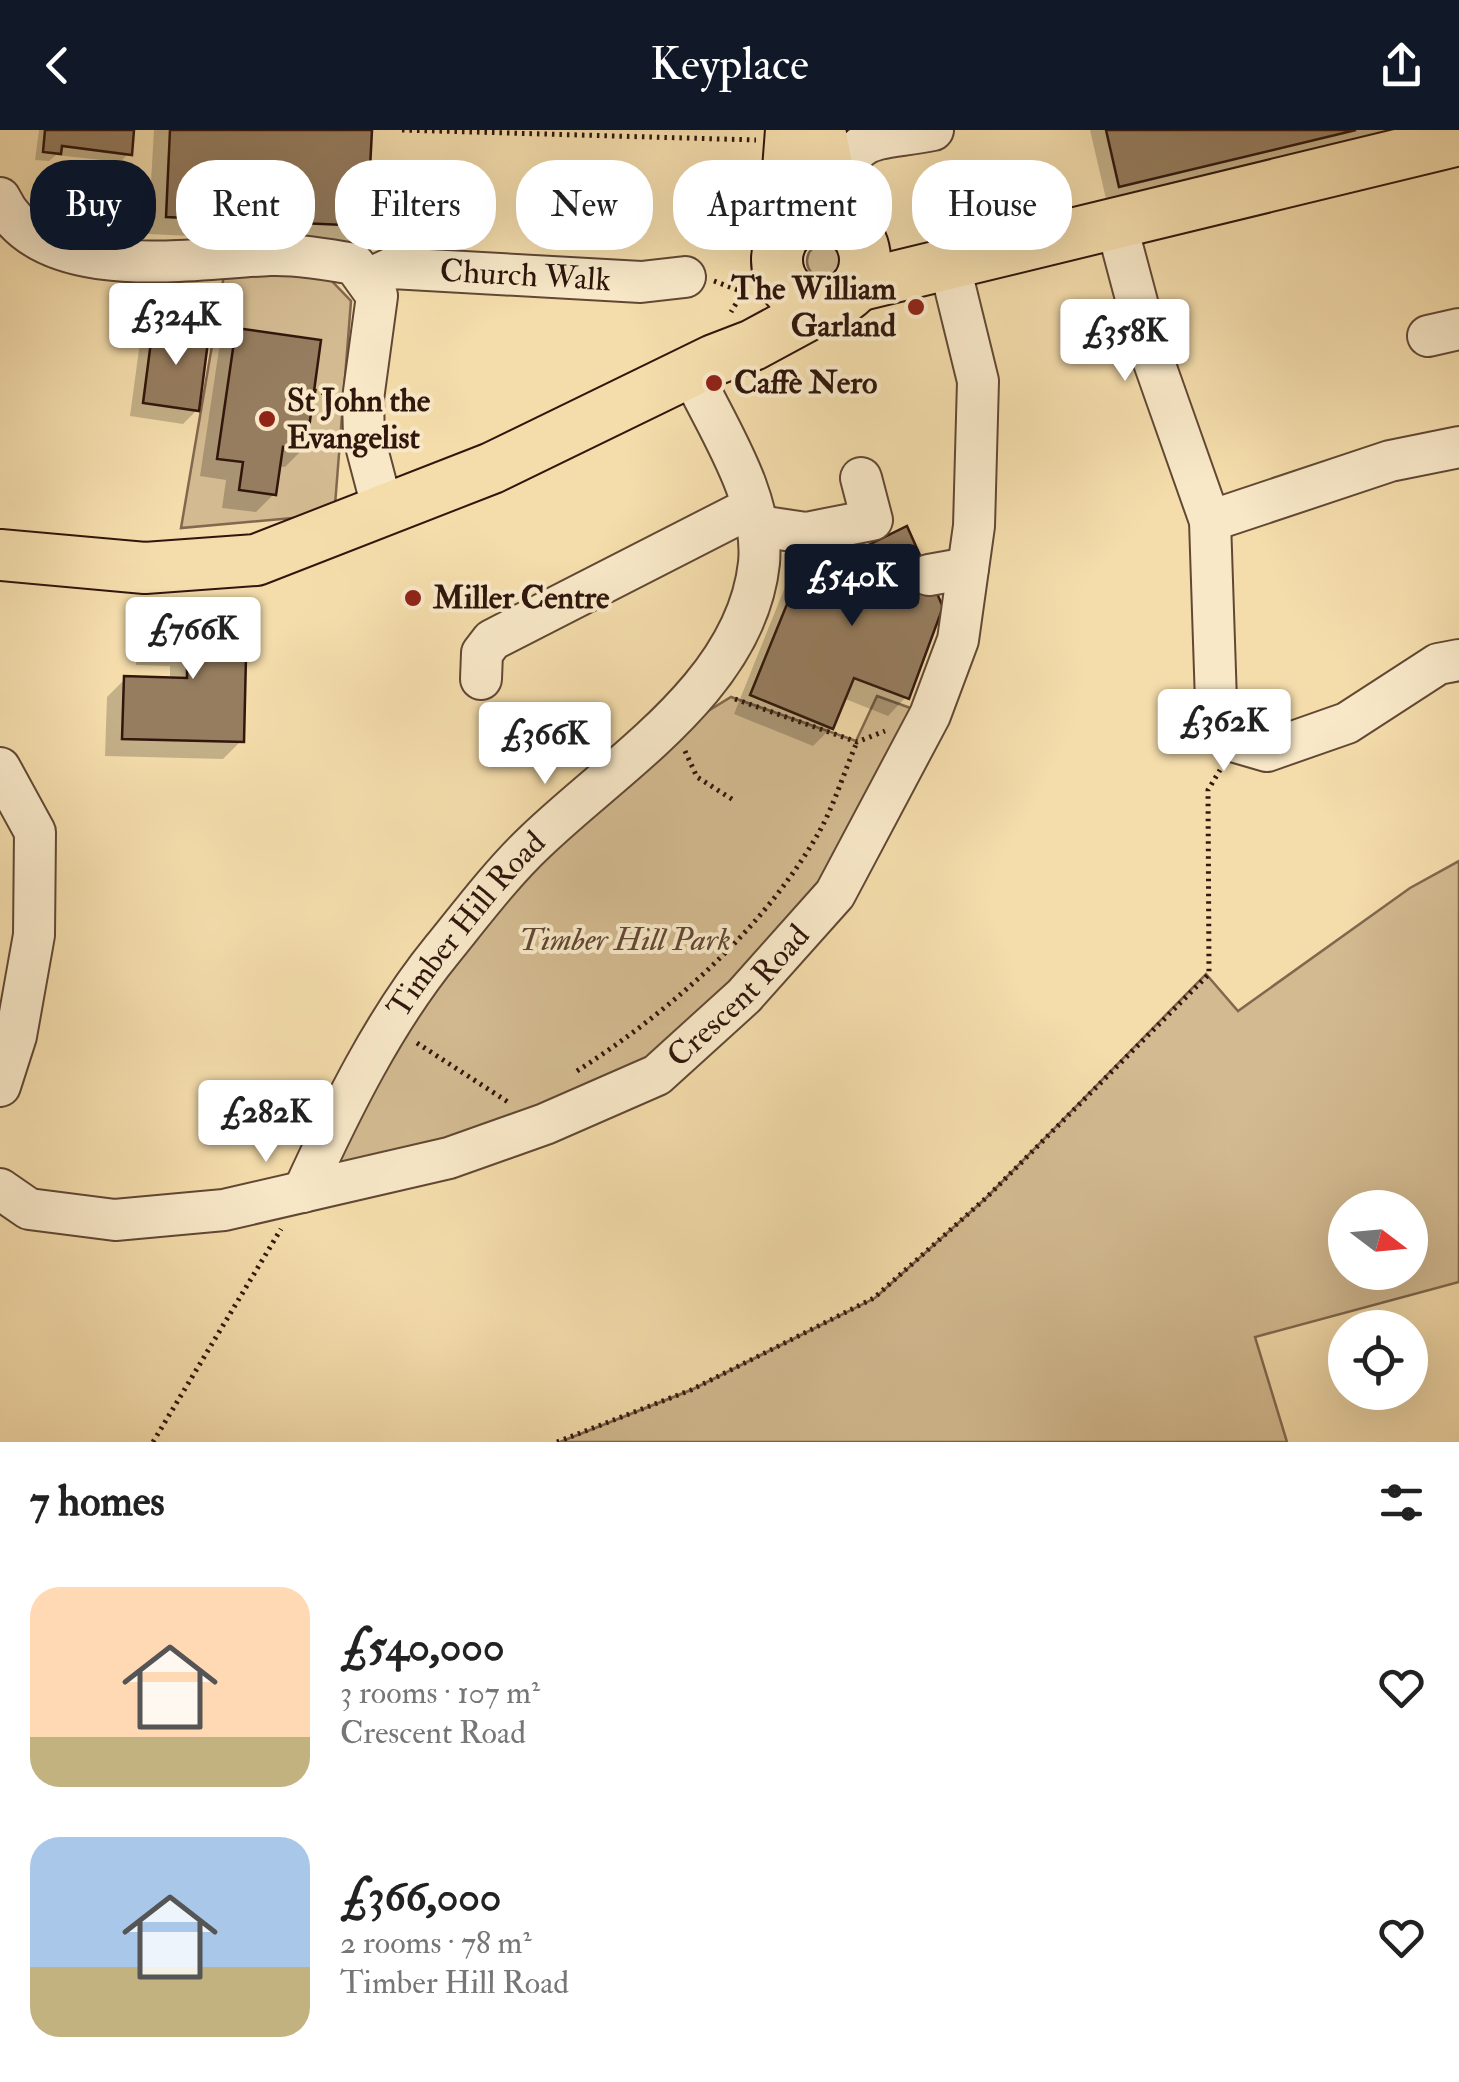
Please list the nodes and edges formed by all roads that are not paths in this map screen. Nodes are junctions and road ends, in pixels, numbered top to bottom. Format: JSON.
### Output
{"nodes":[{"id":1,"x":933,"y":130,"type":"edge"},
{"id":2,"x":1459,"y":140,"type":"edge"},
{"id":3,"x":846,"y":160,"type":"edge"},
{"id":4,"x":0,"y":198,"type":"edge"},
{"id":5,"x":1116,"y":224,"type":"junction"},
{"id":6,"x":892,"y":238,"type":"edge"},
{"id":7,"x":779,"y":250,"type":"edge"},
{"id":8,"x":780,"y":250,"type":"edge"},
{"id":9,"x":864,"y":250,"type":"edge"},
{"id":10,"x":964,"y":261,"type":"junction"},
{"id":11,"x":685,"y":277,"type":"road end"},
{"id":12,"x":368,"y":279,"type":"junction"},
{"id":13,"x":842,"y":295,"type":"junction"},
{"id":14,"x":715,"y":354,"type":"junction"},
{"id":15,"x":1459,"y":447,"type":"edge"},
{"id":16,"x":860,"y":478,"type":"dead end"},
{"id":17,"x":384,"y":514,"type":"junction"},
{"id":18,"x":755,"y":516,"type":"junction"},
{"id":19,"x":1210,"y":522,"type":"junction"},
{"id":20,"x":0,"y":555,"type":"edge"},
{"id":21,"x":968,"y":568,"type":"junction"},
{"id":22,"x":929,"y":575,"type":"dead end"},
{"id":23,"x":1459,"y":660,"type":"edge"},
{"id":24,"x":481,"y":680,"type":"dead end"},
{"id":25,"x":0,"y":768,"type":"edge"},
{"id":26,"x":14,"y":820,"type":"edge"},
{"id":27,"x":0,"y":1086,"type":"edge"},
{"id":28,"x":0,"y":1189,"type":"edge"},
{"id":29,"x":303,"y":1192,"type":"junction"}],
"edges":[{"from":1,"to":3,"type":"street"},
{"from":2,"to":5,"type":"main road"},
{"from":4,"to":12,"type":"street"},
{"from":5,"to":10,"type":"main road"},
{"from":5,"to":19,"type":"street"},
{"from":6,"to":10,"type":"main road"},
{"from":7,"to":14,"type":"main road"},
{"from":8,"to":13,"type":"main road"},
{"from":9,"to":13,"type":"main road"},
{"from":10,"to":13,"type":"main road"},
{"from":10,"to":21,"type":"street","name":"Crescent Road"},
{"from":11,"to":12,"type":"street","name":"Church Walk"},
{"from":12,"to":17,"type":"street"},
{"from":13,"to":14,"type":"main road"},
{"from":14,"to":17,"type":"main road"},
{"from":14,"to":18,"type":"street","name":"Timber Hill Road"},
{"from":15,"to":19,"type":"street"},
{"from":16,"to":18,"type":"street"},
{"from":17,"to":20,"type":"main road"},
{"from":18,"to":24,"type":"street"},
{"from":18,"to":29,"type":"street","name":"Timber Hill Road"},
{"from":19,"to":23,"type":"street"},
{"from":21,"to":22,"type":"street"},
{"from":21,"to":29,"type":"street","name":"Crescent Road"},
{"from":25,"to":26,"type":"street"},
{"from":26,"to":27,"type":"street"},
{"from":28,"to":29,"type":"street","name":"Crescent Road"}]}
